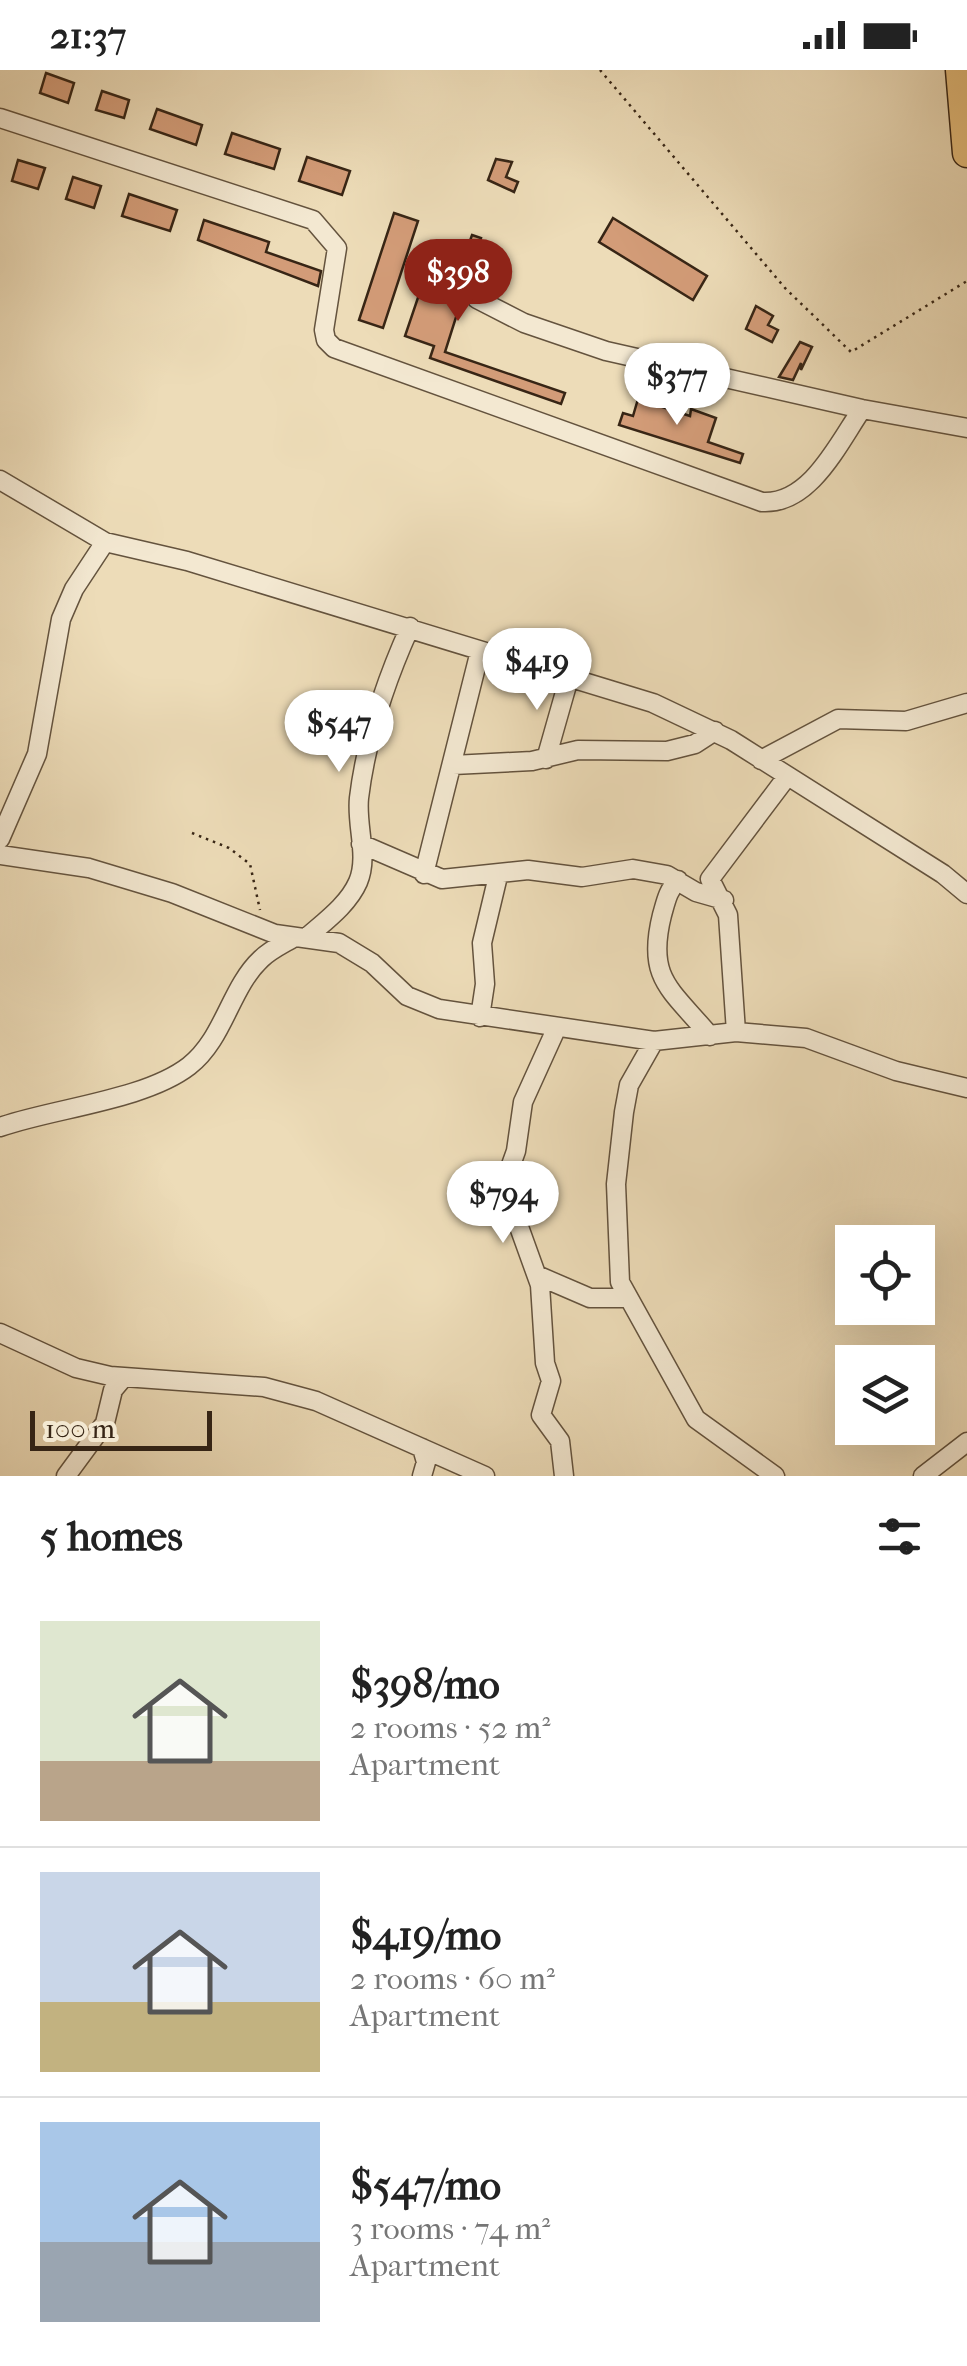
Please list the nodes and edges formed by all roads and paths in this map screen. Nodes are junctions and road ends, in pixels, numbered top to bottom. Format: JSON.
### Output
{"nodes":[{"id":1,"x":600,"y":70,"type":"edge"},
{"id":2,"x":960,"y":70,"type":"edge"},
{"id":3,"x":0,"y":118,"type":"edge"},
{"id":4,"x":967,"y":152,"type":"edge"},
{"id":5,"x":967,"y":281,"type":"edge"},
{"id":6,"x":477,"y":299,"type":"dead end"},
{"id":7,"x":862,"y":410,"type":"junction"},
{"id":8,"x":967,"y":428,"type":"edge"},
{"id":9,"x":0,"y":480,"type":"edge"},
{"id":10,"x":105,"y":542,"type":"junction"},
{"id":11,"x":410,"y":627,"type":"junction"},
{"id":12,"x":480,"y":651,"type":"junction"},
{"id":13,"x":569,"y":678,"type":"junction"},
{"id":14,"x":967,"y":703,"type":"edge"},
{"id":15,"x":715,"y":731,"type":"junction"},
{"id":16,"x":546,"y":759,"type":"junction"},
{"id":17,"x":762,"y":760,"type":"junction"},
{"id":18,"x":453,"y":766,"type":"junction"},
{"id":19,"x":786,"y":778,"type":"junction"},
{"id":20,"x":192,"y":832,"type":"dead end"},
{"id":21,"x":0,"y":840,"type":"edge"},
{"id":22,"x":361,"y":844,"type":"junction"},
{"id":23,"x":0,"y":855,"type":"edge"},
{"id":24,"x":424,"y":874,"type":"junction"},
{"id":25,"x":498,"y":876,"type":"junction"},
{"id":26,"x":678,"y":880,"type":"junction"},
{"id":27,"x":967,"y":894,"type":"edge"},
{"id":28,"x":724,"y":900,"type":"junction"},
{"id":29,"x":264,"y":929,"type":"junction"},
{"id":30,"x":299,"y":938,"type":"junction"},
{"id":31,"x":480,"y":1016,"type":"junction"},
{"id":32,"x":557,"y":1028,"type":"junction"},
{"id":33,"x":736,"y":1032,"type":"junction"},
{"id":34,"x":710,"y":1036,"type":"junction"},
{"id":35,"x":654,"y":1041,"type":"junction"},
{"id":36,"x":967,"y":1088,"type":"edge"},
{"id":37,"x":0,"y":1128,"type":"edge"},
{"id":38,"x":539,"y":1276,"type":"junction"},
{"id":39,"x":627,"y":1298,"type":"junction"},
{"id":40,"x":0,"y":1333,"type":"edge"},
{"id":41,"x":124,"y":1377,"type":"junction"},
{"id":42,"x":967,"y":1442,"type":"edge"},
{"id":43,"x":422,"y":1448,"type":"junction"},
{"id":44,"x":478,"y":1475,"type":"edge"},
{"id":45,"x":66,"y":1476,"type":"edge"},
{"id":46,"x":422,"y":1476,"type":"edge"},
{"id":47,"x":564,"y":1476,"type":"edge"},
{"id":48,"x":775,"y":1476,"type":"edge"},
{"id":49,"x":924,"y":1476,"type":"edge"}],
"edges":[{"from":1,"to":5,"type":"path"},
{"from":2,"to":4,"type":"highway"},
{"from":3,"to":7,"type":"street"},
{"from":6,"to":7,"type":"street"},
{"from":7,"to":8,"type":"street"},
{"from":9,"to":10,"type":"street"},
{"from":10,"to":11,"type":"street"},
{"from":10,"to":21,"type":"street"},
{"from":11,"to":12,"type":"street"},
{"from":11,"to":22,"type":"street"},
{"from":12,"to":13,"type":"street"},
{"from":12,"to":18,"type":"street"},
{"from":13,"to":15,"type":"street"},
{"from":13,"to":16,"type":"street"},
{"from":14,"to":17,"type":"street"},
{"from":15,"to":16,"type":"street"},
{"from":15,"to":17,"type":"street"},
{"from":16,"to":18,"type":"street"},
{"from":17,"to":19,"type":"street"},
{"from":18,"to":24,"type":"street"},
{"from":19,"to":27,"type":"street"},
{"from":19,"to":28,"type":"street"},
{"from":20,"to":29,"type":"path"},
{"from":22,"to":24,"type":"street"},
{"from":22,"to":30,"type":"street"},
{"from":23,"to":29,"type":"street"},
{"from":24,"to":25,"type":"street"},
{"from":25,"to":26,"type":"street"},
{"from":25,"to":31,"type":"street"},
{"from":26,"to":28,"type":"street"},
{"from":26,"to":34,"type":"street"},
{"from":28,"to":33,"type":"street"},
{"from":29,"to":30,"type":"street"},
{"from":30,"to":31,"type":"street"},
{"from":30,"to":37,"type":"street"},
{"from":31,"to":32,"type":"street"},
{"from":32,"to":35,"type":"street"},
{"from":32,"to":38,"type":"street"},
{"from":33,"to":34,"type":"street"},
{"from":33,"to":36,"type":"street"},
{"from":34,"to":35,"type":"street"},
{"from":35,"to":39,"type":"street"},
{"from":38,"to":39,"type":"street"},
{"from":38,"to":47,"type":"street"},
{"from":39,"to":48,"type":"street"},
{"from":40,"to":41,"type":"street"},
{"from":41,"to":43,"type":"street"},
{"from":41,"to":45,"type":"street"},
{"from":42,"to":49,"type":"street"},
{"from":43,"to":44,"type":"street"},
{"from":43,"to":46,"type":"street"}]}
